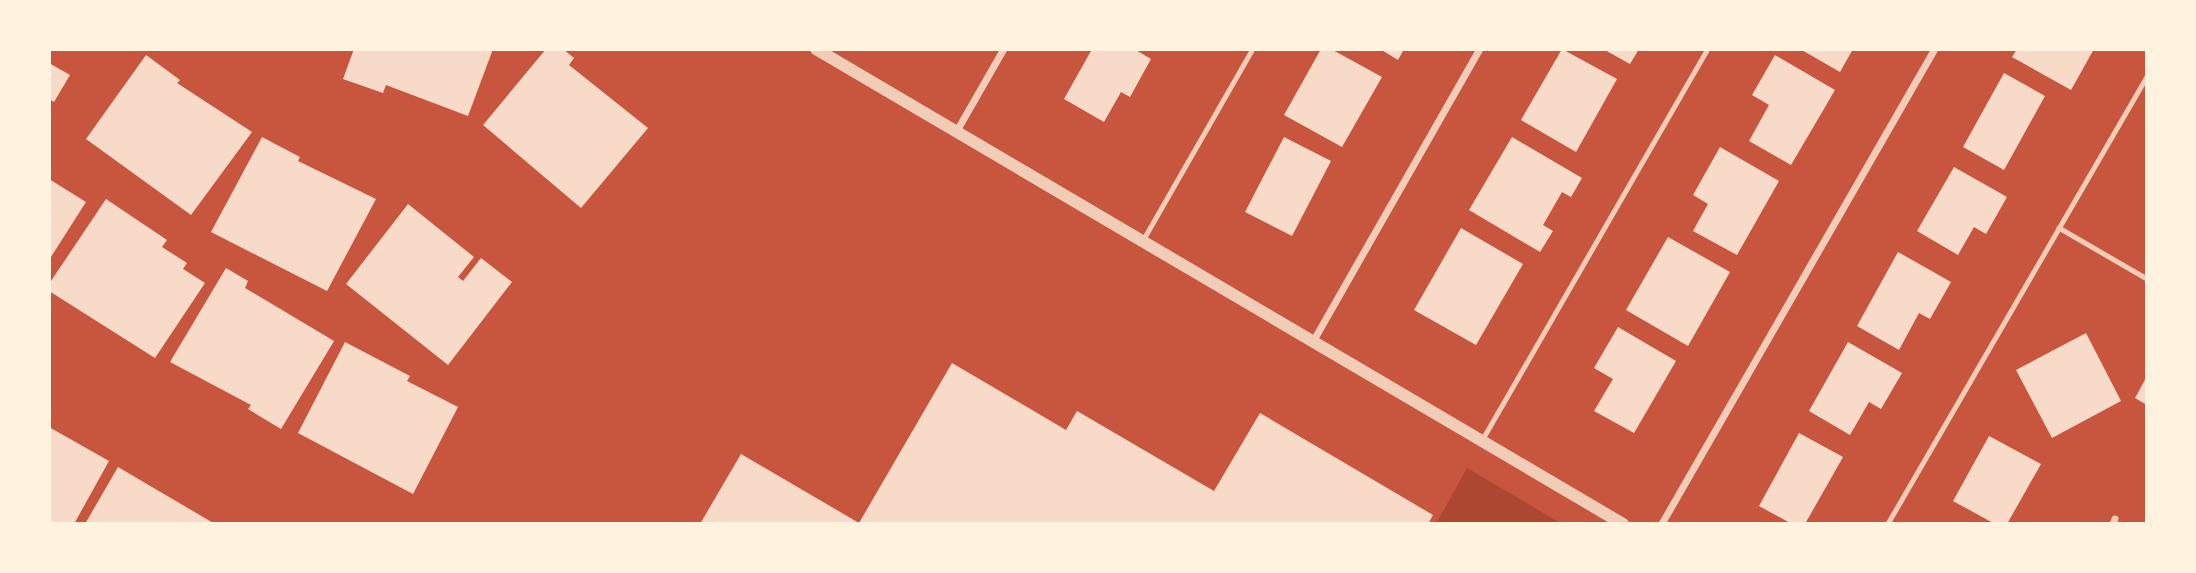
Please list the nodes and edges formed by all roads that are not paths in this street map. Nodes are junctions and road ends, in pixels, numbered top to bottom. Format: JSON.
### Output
{"nodes":[{"id":1,"x":816,"y":49,"type":"edge"},
{"id":2,"x":1004,"y":49,"type":"edge"},
{"id":3,"x":1253,"y":49,"type":"edge"},
{"id":4,"x":1480,"y":49,"type":"edge"},
{"id":5,"x":1708,"y":49,"type":"edge"},
{"id":6,"x":1935,"y":49,"type":"edge"},
{"id":7,"x":2147,"y":77,"type":"edge"},
{"id":8,"x":957,"y":131,"type":"junction"},
{"id":9,"x":2059,"y":228,"type":"junction"},
{"id":10,"x":1143,"y":242,"type":"junction"},
{"id":11,"x":2147,"y":279,"type":"edge"},
{"id":12,"x":1313,"y":342,"type":"junction"},
{"id":13,"x":1482,"y":441,"type":"junction"},
{"id":14,"x":1623,"y":524,"type":"edge"},
{"id":15,"x":1662,"y":524,"type":"edge"},
{"id":16,"x":1888,"y":524,"type":"edge"}],
"edges":[{"from":1,"to":8,"type":"street"},
{"from":2,"to":8,"type":"street"},
{"from":3,"to":10,"type":"lane"},
{"from":4,"to":12,"type":"street"},
{"from":5,"to":13,"type":"lane"},
{"from":6,"to":15,"type":"street"},
{"from":7,"to":9,"type":"lane"},
{"from":8,"to":10,"type":"street"},
{"from":9,"to":11,"type":"lane"},
{"from":9,"to":16,"type":"lane"},
{"from":10,"to":12,"type":"street"},
{"from":12,"to":13,"type":"street"},
{"from":13,"to":14,"type":"street"}]}
